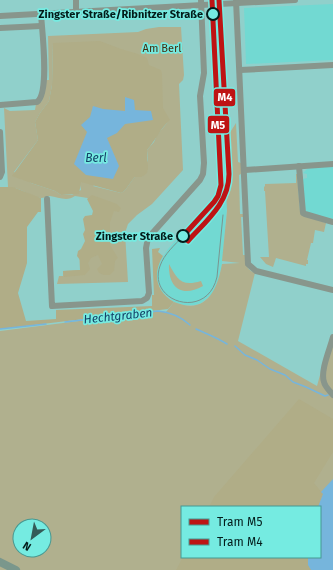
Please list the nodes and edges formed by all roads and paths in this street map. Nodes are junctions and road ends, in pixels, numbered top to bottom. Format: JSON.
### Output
{"nodes":[{"id":1,"x":76,"y":0,"type":"edge"},
{"id":2,"x":295,"y":0,"type":"edge"},
{"id":3,"x":236,"y":2,"type":"edge"},
{"id":4,"x":201,"y":3,"type":"edge"},
{"id":5,"x":76,"y":12,"type":"junction"},
{"id":6,"x":41,"y":14,"type":"junction"},
{"id":7,"x":0,"y":16,"type":"edge"},
{"id":8,"x":41,"y":26,"type":"junction"},
{"id":9,"x":0,"y":28,"type":"edge"},
{"id":10,"x":333,"y":65,"type":"edge"},
{"id":11,"x":240,"y":70,"type":"junction"},
{"id":12,"x":0,"y":105,"type":"edge"},
{"id":13,"x":0,"y":132,"type":"edge"},
{"id":14,"x":333,"y":164,"type":"edge"},
{"id":15,"x":299,"y":166,"type":"junction"},
{"id":16,"x":245,"y":170,"type":"junction"},
{"id":17,"x":0,"y":177,"type":"edge"},
{"id":18,"x":47,"y":199,"type":"dead end"},
{"id":19,"x":333,"y":222,"type":"edge"},
{"id":20,"x":333,"y":290,"type":"edge"},
{"id":21,"x":333,"y":337,"type":"edge"},
{"id":22,"x":333,"y":395,"type":"edge"},
{"id":23,"x":0,"y":562,"type":"edge"},
{"id":24,"x":16,"y":570,"type":"edge"}],
"edges":[{"from":1,"to":5,"type":"street"},
{"from":2,"to":3,"type":"street"},
{"from":3,"to":4,"type":"street"},
{"from":3,"to":11,"type":"street"},
{"from":4,"to":5,"type":"street"},
{"from":4,"to":18,"type":"street"},
{"from":5,"to":6,"type":"street"},
{"from":6,"to":7,"type":"street"},
{"from":6,"to":8,"type":"street"},
{"from":8,"to":9,"type":"street"},
{"from":8,"to":12,"type":"street"},
{"from":10,"to":11,"type":"street"},
{"from":11,"to":16,"type":"street"},
{"from":13,"to":17,"type":"street"},
{"from":14,"to":15,"type":"street"},
{"from":15,"to":16,"type":"street"},
{"from":15,"to":19,"type":"street"},
{"from":16,"to":20,"type":"street"},
{"from":21,"to":22,"type":"street"},
{"from":23,"to":24,"type":"main road"}]}
